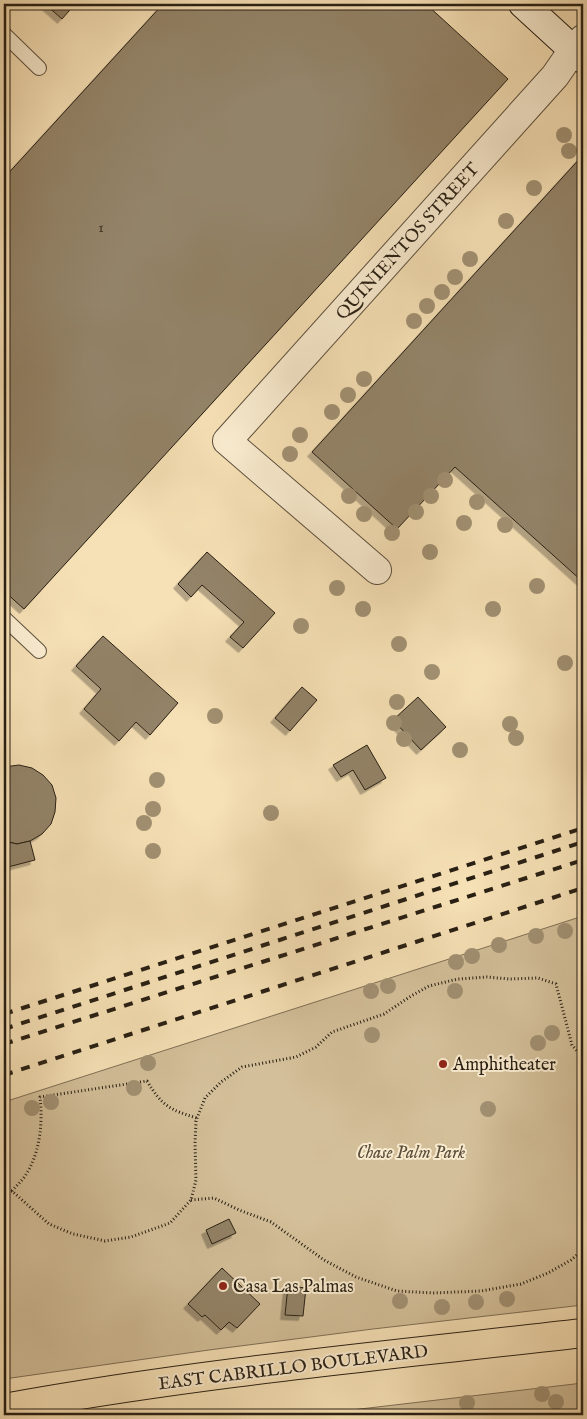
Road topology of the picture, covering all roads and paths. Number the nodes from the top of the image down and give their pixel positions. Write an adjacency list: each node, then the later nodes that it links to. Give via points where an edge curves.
1 (523, 4): 3 (street)
2 (4, 34): 4 (lane)
3 (580, 49): 5 (street, QUINIENTOS STREET, via 227,441)
4 (39, 68)
5 (377, 570)
6 (4, 618): 7 (lane)
7 (40, 651)
8 (583, 1058): 9 (path, via 572,1045 556,984 538,978 458,979 429,986 384,1014 332,1032 316,1048 296,1057 242,1067 205,1098)
9 (197, 1118): 11 (path, via 165,1106 147,1081 40,1097 36,1154 25,1177); 12 (path, via 194,1144 196,1180)
10 (4, 1191): 11 (path)
11 (12, 1191): 12 (path, via 49,1224 72,1234 105,1241 131,1237 170,1223)
12 (191, 1200): 13 (path, via 214,1198 271,1222 324,1260 356,1277 397,1291 482,1291 521,1284 572,1260)
13 (583, 1250)
14 (583, 1333): 15 (main road, EAST CABRILLO BOULEVARD, via 212,1376)
15 (4, 1408)

